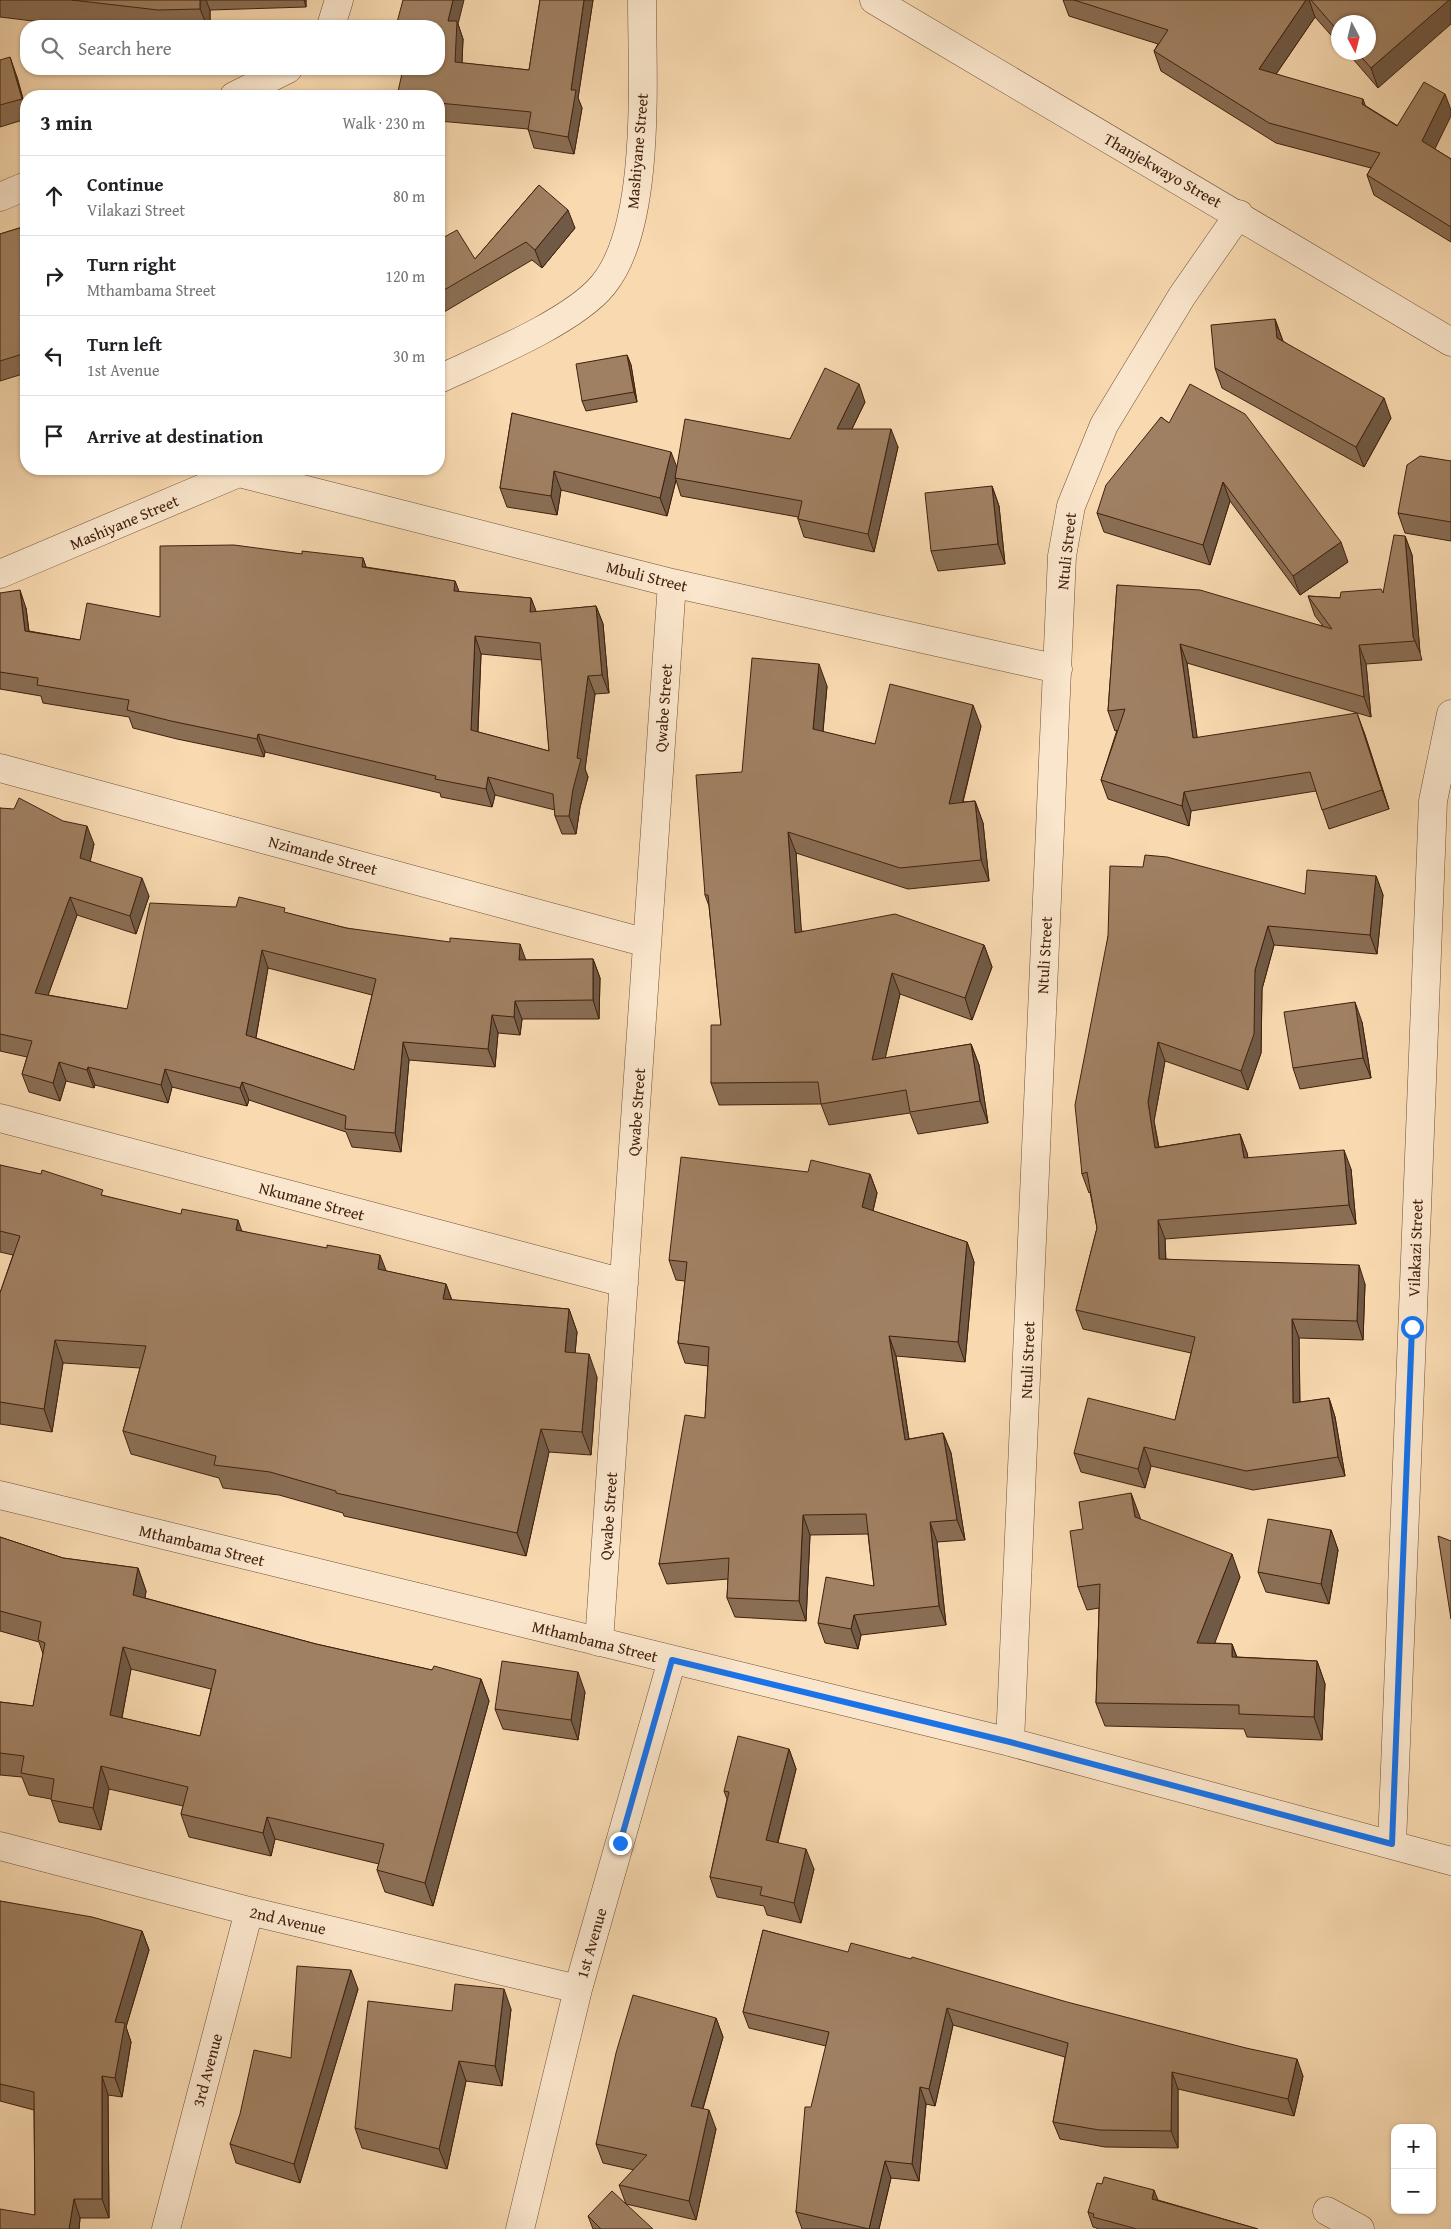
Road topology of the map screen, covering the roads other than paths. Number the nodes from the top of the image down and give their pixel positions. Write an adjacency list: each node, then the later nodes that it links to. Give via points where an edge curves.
1 (339, 0): 4 (street)
2 (642, 0): 11 (street, Mashiyane Street, via 642,107 637,191 620,259 603,286 577,309)
3 (874, 0): 9 (street, Thanjekwayo Street)
4 (333, 20)
5 (276, 75): 6 (street)
6 (246, 90)
7 (20, 189): 8 (street)
8 (0, 197)
9 (1238, 214): 10 (street, Thanjekwayo Street); 16 (street, Ntuli Street, via 1182,296 1104,424 1084,470 1070,506 1062,556)
10 (1451, 342)
11 (445, 376)
12 (235, 475): 14 (street, Mashiyane Street)
13 (259, 475): 15 (street, Mbuli Street)
14 (0, 574)
15 (672, 583): 16 (street, Mbuli Street); 19 (street, Qwabe Street)
16 (1058, 670): 25 (street, Ntuli Street)
17 (1451, 714): 26 (street, Vilakazi Street, via 1432,801)
18 (0, 768): 19 (street, Nzimande Street)
19 (647, 943): 21 (street, Qwabe Street)
20 (0, 1118): 21 (street, Nkumane Street)
21 (624, 1283): 23 (street, Qwabe Street)
22 (0, 1495): 23 (street, Mthambama Street)
23 (598, 1642): 24 (street, Mthambama Street)
24 (672, 1660): 25 (street, Mthambama Street); 30 (street, 1st Avenue)
25 (1010, 1742): 26 (street, Mthambama Street)
26 (1392, 1844): 28 (street, Mthambama Street)
27 (0, 1846): 29 (street, 2nd Avenue)
28 (1451, 1860)
29 (249, 1911): 30 (street, 2nd Avenue); 32 (street, 3rd Avenue)
30 (578, 1989): 33 (street, 1st Avenue)
31 (1327, 2211): 34 (street)
32 (166, 2229)
33 (520, 2229)
34 (1360, 2229)

